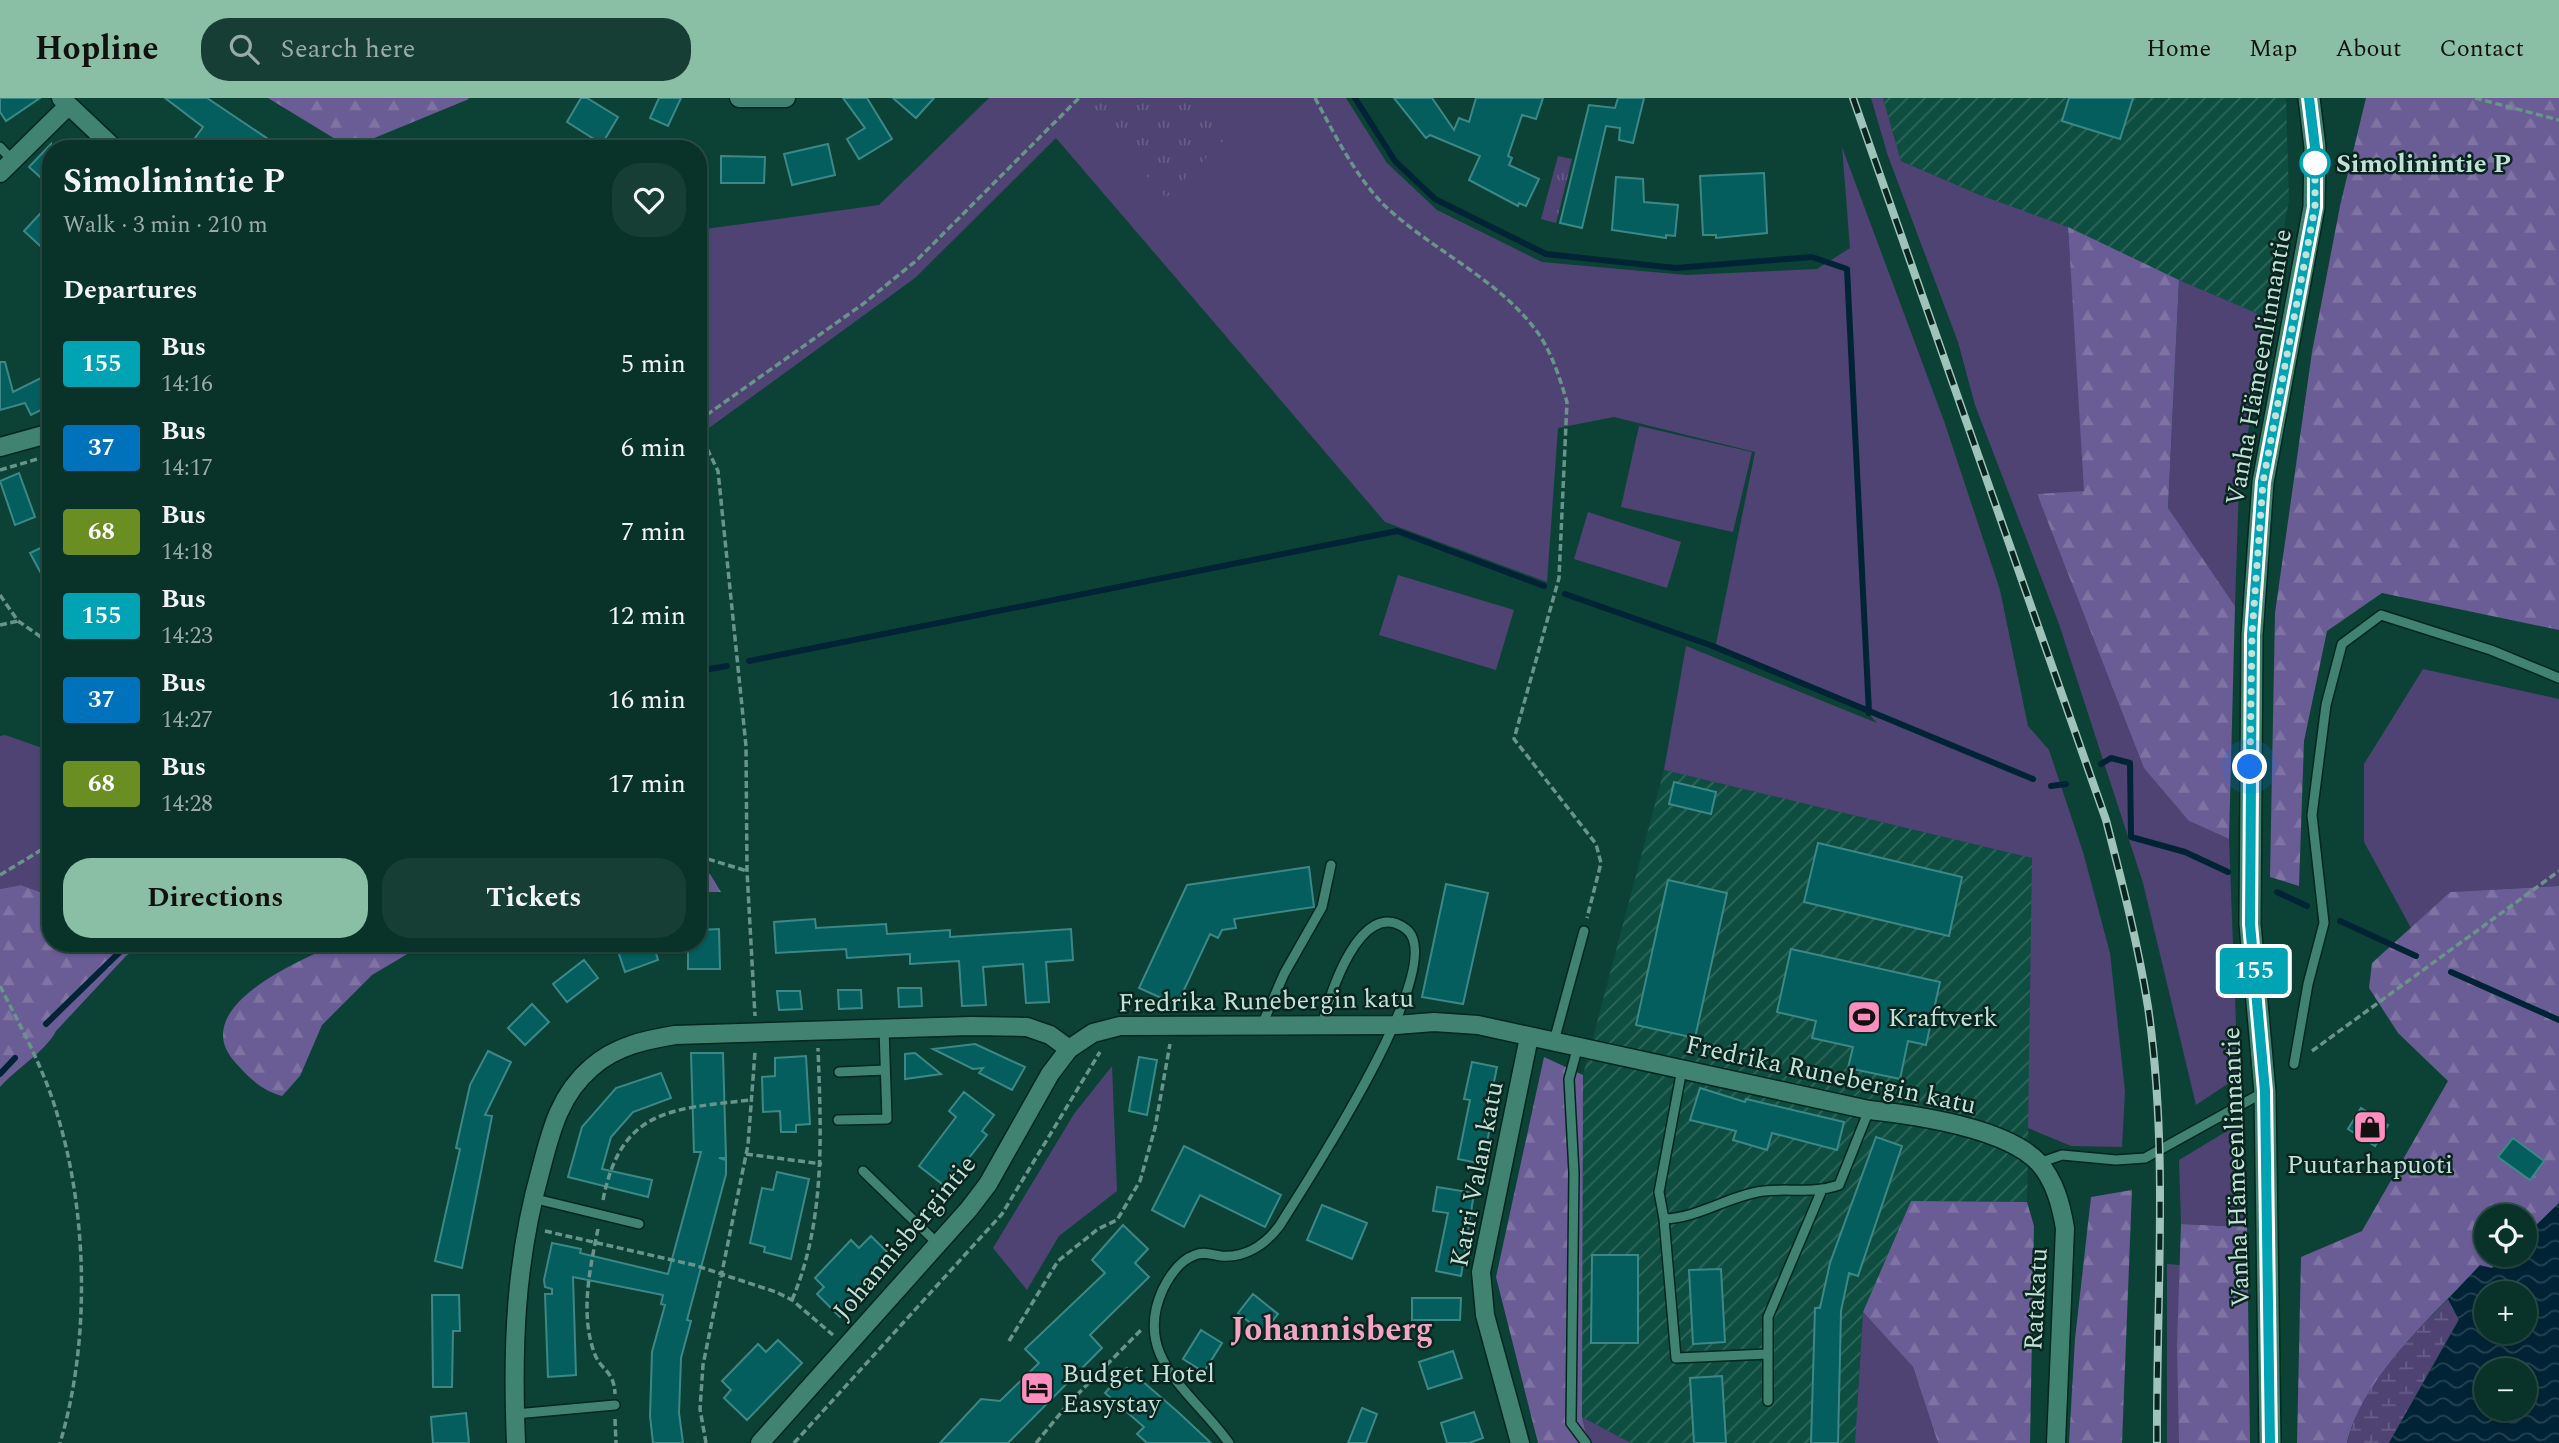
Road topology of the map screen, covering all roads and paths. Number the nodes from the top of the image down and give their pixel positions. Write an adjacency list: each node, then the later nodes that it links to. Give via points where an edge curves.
1 (739, 98): 2 (street)
2 (786, 98)
3 (1079, 98): 11 (path, via 917,260)
4 (1315, 98): 28 (path, via 1345,153 1384,204 1524,317 1538,333 1560,379 1567,412 1559,578 1514,739 1597,844 1601,863)
5 (2309, 98): 46 (street, Vanha Hämeenlinnantie, via 2315,207 2263,482 2252,635 2250,924)
6 (2475, 98): 8 (path)
7 (65, 102): 9 (street); 10 (street)
8 (2559, 120)
9 (105, 140)
10 (4, 160)
11 (707, 415)
12 (42, 435): 13 (street)
13 (0, 447)
14 (707, 448): 25 (path, via 718,471 746,746)
15 (42, 458): 16 (path)
16 (0, 470)
17 (0, 595): 18 (path)
18 (18, 621): 19 (path); 20 (path)
19 (0, 625)
20 (42, 638)
21 (2559, 678): 42 (lane, via 2491,650 2381,615 2343,644 2326,705 2312,815 2324,923)
22 (42, 849): 27 (path)
23 (707, 859): 25 (path)
24 (1331, 865): 31 (lane, via 1322,906)
25 (747, 871): 36 (path)
26 (2559, 871): 42 (path)
27 (0, 875)
28 (1584, 931): 38 (lane)
29 (0, 986): 71 (path, via 37,1057 59,1118 75,1192 81,1257 75,1387)
30 (1174, 1024): 31 (street, Fredrika Runebergin katu); 41 (street, Fredrika Runebergin katu, via 1120,1026 1093,1033); 65 (path, via 1140,1181 1116,1220 1058,1261)
31 (1262, 1025): 32 (street, Fredrika Runebergin katu)
32 (1322, 1026): 33 (street, Fredrika Runebergin katu); 33 (lane, via 1337,981 1361,934 1382,922 1405,928 1414,951)
33 (1396, 1026): 37 (street, Fredrika Runebergin katu, via 1434,1022 1478,1025); 64 (lane, via 1369,1079 1270,1238 1240,1255 1206,1253 1182,1263 1166,1282)
34 (884, 1029): 35 (street); 41 (street, via 1027,1027 1050,1035); 44 (lane)
35 (817, 1032): 36 (street); 52 (path)
36 (756, 1034): 47 (path); 55 (street, via 641,1040 593,1066 564,1100 554,1120)
37 (1529, 1037): 38 (street, Fredrika Runebergin katu); 79 (street, Katri Valan katu, via 1481,1272 1485,1315)
38 (1554, 1041): 39 (street, Fredrika Runebergin katu)
39 (1577, 1046): 43 (street, Fredrika Runebergin katu); 80 (lane, via 1570,1079 1574,1173 1571,1423)
40 (1103, 1048): 76 (path, via 1002,1214)
41 (1069, 1049): 61 (street, Johannisbergintie, via 988,1185)
42 (2294, 1065)
43 (1682, 1069): 48 (street, Fredrika Runebergin katu); 57 (lane, via 1659,1192)
44 (885, 1070): 45 (lane); 49 (lane, via 887,1119)
45 (839, 1072)
46 (2265, 1091): 51 (lane, via 2145,1158 2062,1155); 82 (street, Vanha Hämeenlinnantie)
47 (751, 1100): 50 (path); 56 (path, via 683,1107 647,1121 628,1137 608,1174)
48 (1869, 1110): 51 (street, Fredrika Runebergin katu, via 1979,1132 2016,1144); 54 (lane, via 1839,1185)
49 (838, 1120)
50 (746, 1154): 52 (path); 62 (path)
51 (2039, 1163): 81 (street, Ratakatu, via 2059,1198 2065,1228)
52 (822, 1164): 63 (path, via 813,1226)
53 (863, 1171): 61 (lane)
54 (1821, 1192): 57 (lane, via 1763,1191); 67 (lane, via 1768,1317)
55 (532, 1198): 56 (lane); 59 (street)
56 (600, 1215): 58 (lane); 60 (path)
57 (1664, 1219): 67 (lane, via 1676,1358)
58 (639, 1224)
59 (526, 1226): 60 (path); 70 (street, via 515,1317)
60 (595, 1242): 62 (path); 69 (path, via 586,1309 594,1354 615,1378)
61 (938, 1244): 66 (street, Johannisbergintie)
62 (721, 1275): 63 (path); 74 (path, via 703,1365 700,1409)
63 (792, 1300): 66 (path)
64 (1153, 1319): 77 (path); 78 (lane, via 1152,1333 1161,1360)
65 (1009, 1341)
66 (846, 1347): 75 (street, Johannisbergintie)
67 (1768, 1354): 68 (lane)
68 (1768, 1401)
69 (615, 1405): 70 (lane); 73 (path)
70 (515, 1414): 72 (street)
71 (60, 1443)
72 (516, 1443)
73 (616, 1443)
74 (706, 1443)
75 (760, 1443)
76 (794, 1443)
77 (1036, 1443)
78 (1229, 1443)
79 (1520, 1443)
80 (1586, 1443)
81 (2056, 1443)
82 (2270, 1443)

